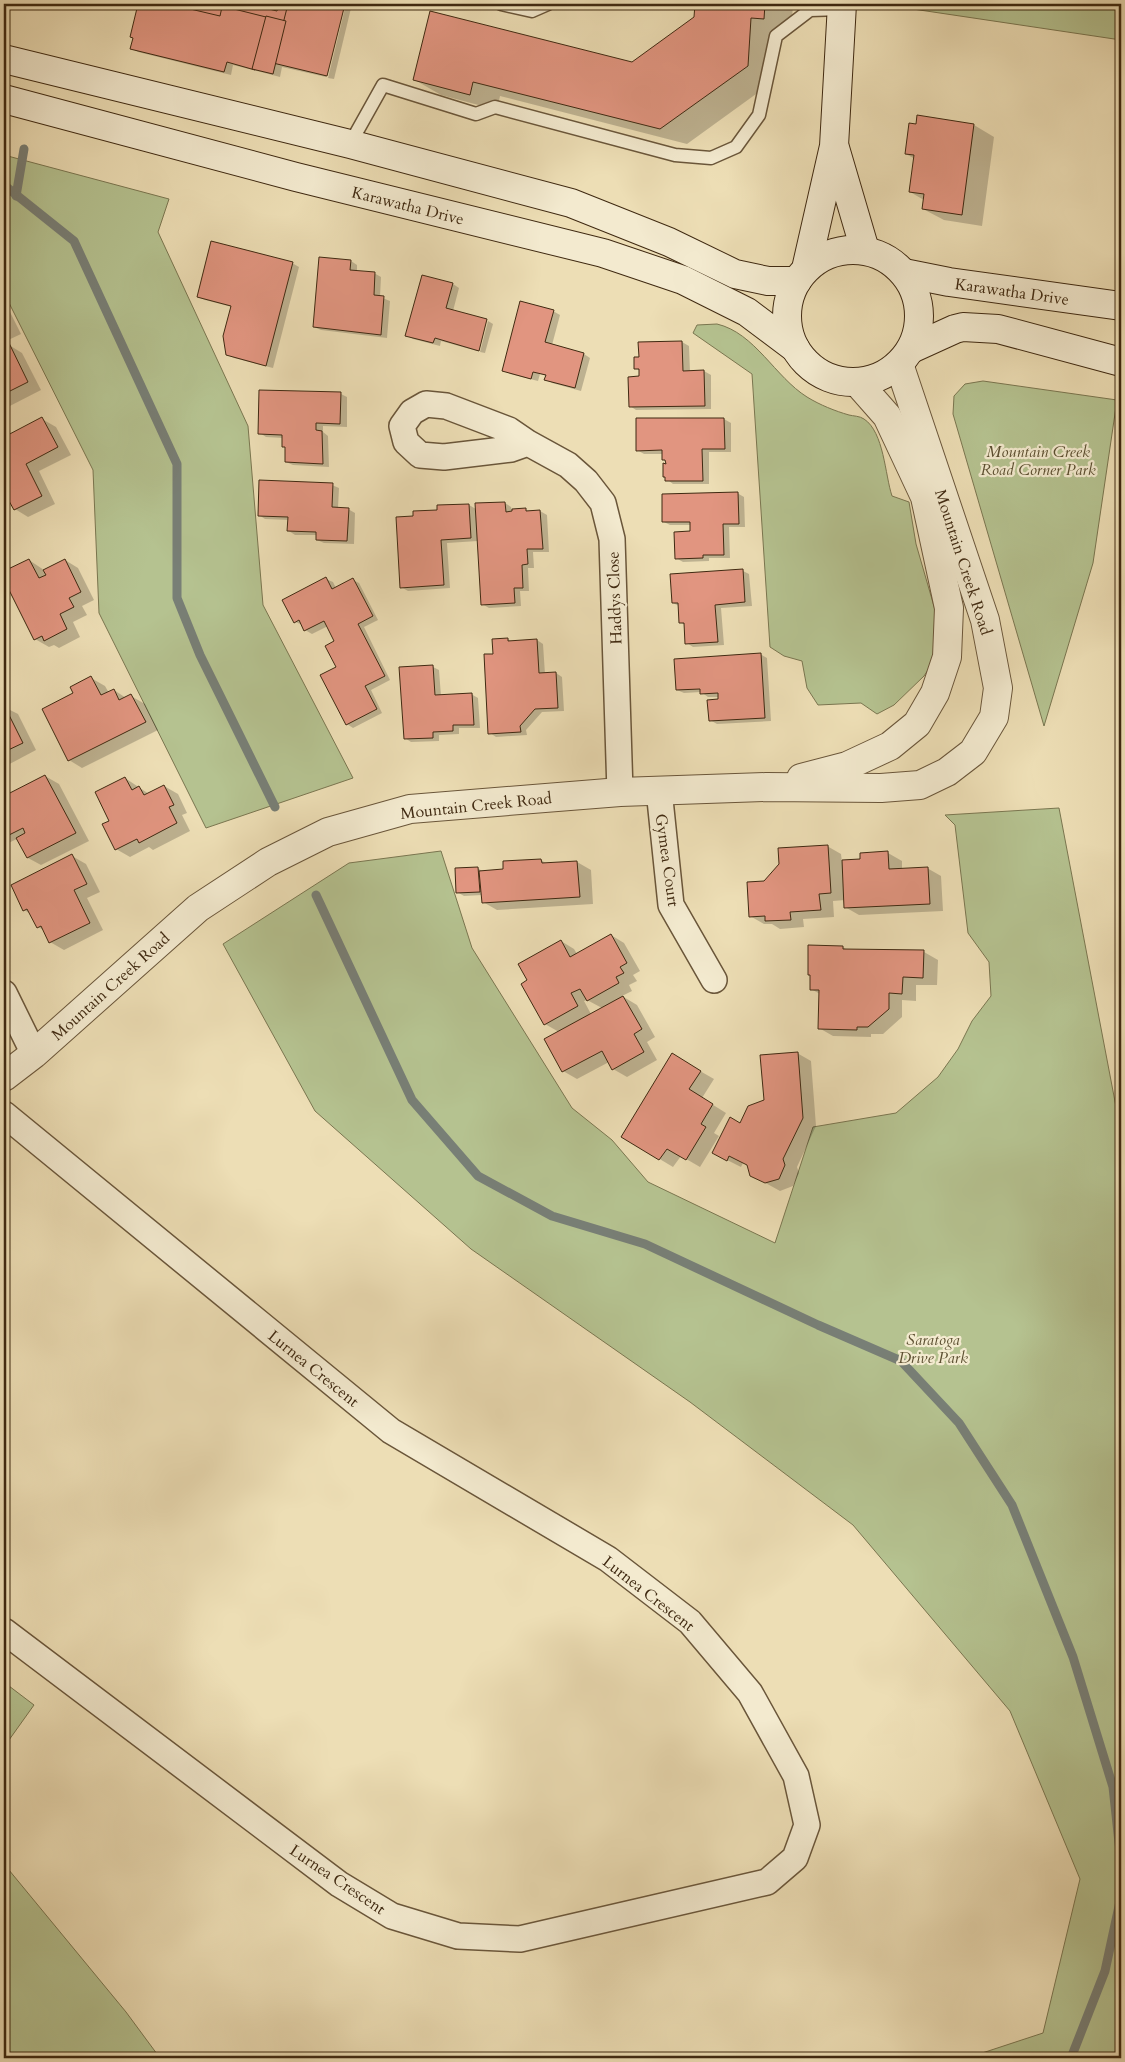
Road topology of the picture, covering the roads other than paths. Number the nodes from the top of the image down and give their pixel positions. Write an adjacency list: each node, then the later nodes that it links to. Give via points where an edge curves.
1 (501, 4): 2 (lane, via 532,11)
2 (548, 4)
3 (842, 6): 6 (lane, via 810,10 776,36 759,115 736,148 710,158 675,155 495,107 476,114 383,85); 7 (main road)
4 (4, 59): 6 (main road)
5 (4, 99): 12 (main road, Karawatha Drive, via 296,177 603,253 683,280 747,312)
6 (350, 144): 10 (main road, via 571,203 669,242 735,274 768,281)
7 (834, 146): 8 (main road); 10 (main road)
8 (865, 250): 9 (main road, via 886,258); 10 (main road, via 843,250 823,256)
9 (904, 272): 11 (main road, Karawatha Drive, via 949,282); 13 (main road, via 920,310 919,330)
10 (802, 275): 12 (main road, via 790,296 787,313)
11 (1121, 306)
12 (795, 348): 15 (main road, via 806,363 821,374)
13 (905, 356): 14 (main road, via 955,329 979,327 998,329); 15 (main road, via 887,373); 17 (main road, Mountain Creek Road, via 985,620 998,688 994,717 973,752 947,772 920,785)
14 (1121, 362)
15 (857, 382): 17 (main road, Mountain Creek Road, via 887,416 925,497 949,608 947,658 935,693 917,724 890,746 847,766)
16 (528, 443): 19 (street, Haddys Close, via 568,465 603,503 612,539)
17 (766, 787): 18 (main road, Mountain Creek Road)
18 (659, 790): 19 (main road, Mountain Creek Road); 20 (street, Gymea Court, via 671,906)
19 (620, 792): 22 (main road, Mountain Creek Road, via 410,809 328,832 268,862 198,908)
20 (714, 980)
21 (4, 993): 22 (street)
22 (34, 1054): 23 (main road, Mountain Creek Road)
23 (4, 1077)
24 (4, 1114): 25 (street, Lurnea Crescent, via 391,1431 608,1559 690,1622 750,1693 796,1776 807,1825 795,1858 767,1882 520,1939 458,1936 392,1916 340,1884)
25 (4, 1631)

